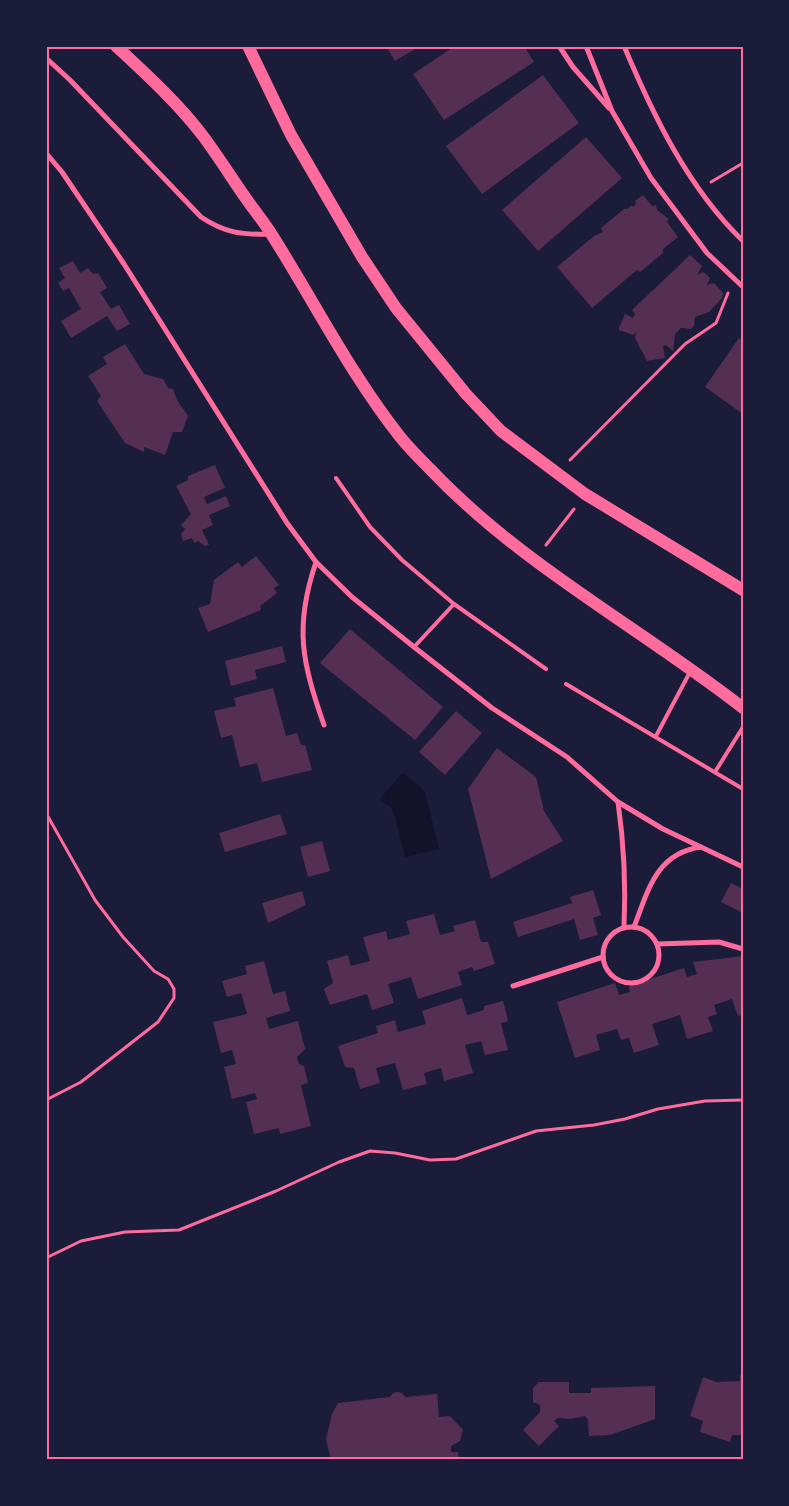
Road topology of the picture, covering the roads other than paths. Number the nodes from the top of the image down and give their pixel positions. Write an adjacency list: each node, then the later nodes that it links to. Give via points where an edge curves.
1 (116, 46): 9 (main road, via 202,135)
2 (248, 46): 14 (main road, via 291,135 362,257 396,308 478,407 501,431 585,494)
3 (559, 46): 7 (street)
4 (586, 46): 7 (street)
5 (624, 46): 10 (street, via 644,94 698,190)
6 (46, 58): 9 (street, via 77,86 201,217 238,234)
7 (612, 111): 11 (street, via 651,178 707,253)
8 (46, 153): 13 (street, via 124,264 287,523)
9 (271, 234): 18 (main road, via 346,360 403,440 470,509 586,598)
10 (743, 241)
11 (743, 287)
12 (336, 478): 15 (lane, via 382,541)
13 (316, 562): 16 (street, via 352,597); 21 (street, via 305,602 302,644 306,669)
14 (743, 590)
15 (454, 604): 16 (lane); 17 (lane)
16 (414, 648): 26 (street, via 504,716 567,757)
17 (546, 669)
18 (691, 670): 20 (main road); 23 (lane)
19 (566, 684): 23 (lane)
20 (743, 708)
21 (324, 725)
22 (743, 727): 24 (lane)
23 (656, 736): 24 (lane)
24 (715, 772): 25 (lane)
25 (743, 789)
26 (618, 802): 27 (street, via 663,829); 30 (street, via 626,894)
27 (702, 846): 28 (street); 29 (street, via 681,852 663,866 652,880)
28 (743, 867)
29 (634, 927): 30 (street); 31 (street, via 648,933)
30 (624, 928): 33 (street, via 605,944)
31 (657, 944): 32 (street, via 719,942); 33 (street, via 660,958 655,971 645,980 631,983 617,980 607,970)
32 (743, 950)
33 (603, 957): 34 (street)
34 (513, 986)

